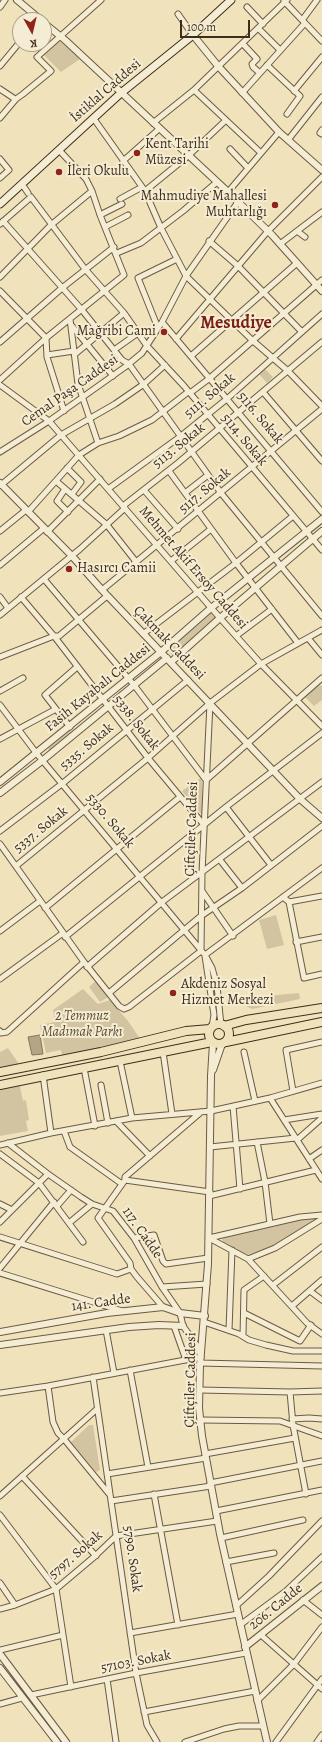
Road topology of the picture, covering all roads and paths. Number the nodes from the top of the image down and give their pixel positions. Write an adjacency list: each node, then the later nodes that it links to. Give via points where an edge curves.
1 (5, 0): 7 (street)
2 (17, 0): 9 (street)
3 (101, 0): 16 (street)
4 (231, 0): 15 (main road, İstiklal Caddesi)
5 (316, 0): 11 (street)
6 (285, 1): 11 (street); 12 (street)
7 (0, 7)
8 (247, 7): 12 (street)
9 (31, 12)
10 (178, 14): 15 (street)
11 (304, 21): 17 (street); 19 (street)
12 (263, 24): 13 (street)
13 (258, 28): 18 (street); 19 (street)
14 (52, 30): 16 (street)
15 (191, 33): 24 (street); 29 (main road, İstiklal Caddesi)
16 (60, 36): 29 (street); 32 (street, via 37,56 51,70)
17 (322, 41)
18 (243, 44): 24 (street); 25 (street, via 257,59 252,64)
19 (280, 50): 22 (street)
20 (12, 51): 23 (street)
21 (322, 56): 28 (street)
22 (268, 65): 25 (street); 28 (street)
23 (0, 66)
24 (218, 66): 27 (street); 30 (street)
25 (260, 73): 30 (street)
26 (0, 89): 32 (street)
27 (194, 90): 36 (street); 37 (street)
28 (294, 91): 33 (street, via 300,96)
29 (121, 93): 35 (main road, İstiklal Caddesi); 37 (street)
30 (242, 93): 39 (street)
31 (322, 98): 40 (street)
32 (15, 99): 34 (street)
33 (287, 114)
34 (0, 118)
35 (94, 119): 42 (main road, İstiklal Caddesi); 46 (street)
36 (226, 120): 43 (street); 44 (street)
37 (153, 123): 38 (street)
38 (159, 129): 44 (street); 46 (street)
39 (279, 132): 40 (street); 43 (street)
40 (288, 140): 48 (street)
41 (230, 149): 47 (street)
42 (59, 150): 52 (main road, İstiklal Caddesi); 54 (street, via 86,178)
43 (261, 153): 47 (street)
44 (188, 156): 51 (street); 53 (street)
45 (0, 159): 50 (street, via 9,170)
46 (123, 161): 53 (street)
47 (248, 168): 55 (street)
48 (322, 170)
49 (322, 177): 66 (street)
50 (0, 178)
51 (216, 182): 55 (street); 65 (street)
52 (22, 184): 56 (street, 5114. Sokak); 58 (main road, İstiklal Caddesi)
53 (143, 189): 60 (street); 65 (street)
54 (92, 191): 60 (street); 63 (street)
55 (228, 192): 57 (street)
56 (29, 195): 62 (street); 63 (street, 5114. Sokak)
57 (238, 202): 66 (street); 69 (street, Cemal Paşa Caddesi)
58 (0, 204)
59 (322, 212): 67 (street)
60 (100, 215): 64 (street)
61 (128, 216): 64 (street)
62 (2, 223): 72 (street)
63 (52, 225): 72 (street); 77 (street, 5114. Sokak)
64 (105, 227): 71 (street)
65 (161, 228): 73 (street, via 141,243); 74 (street)
66 (268, 231): 70 (street); 76 (street)
67 (297, 231): 68 (street); 70 (street)
68 (305, 237)
69 (209, 241): 76 (street); 79 (street, Cemal Paşa Caddesi)
70 (280, 244): 75 (street)
71 (114, 247): 73 (street); 77 (street)
72 (28, 248): 78 (street); 82 (street)
73 (117, 253): 84 (street, via 124,275)
74 (176, 259): 79 (street); 97 (street, via 138,278)
75 (297, 263): 81 (street); 86 (street)
76 (238, 266): 86 (street); 87 (street)
77 (85, 269): 82 (street); 84 (street, 5114. Sokak)
78 (0, 276)
79 (186, 276): 87 (street); 95 (street, Cemal Paşa Caddesi)
80 (322, 280): 81 (street)
81 (317, 285): 85 (street); 90 (street)
82 (62, 288): 88 (street); 92 (street)
83 (0, 291): 92 (street)
84 (104, 291): 88 (street); 89 (street, 5114. Sokak)
85 (322, 291)
86 (263, 294): 90 (street); 94 (street)
87 (210, 299): 94 (street); 102 (street)
88 (82, 310): 93 (street); 99 (street)
89 (124, 313): 99 (street); 100 (street, 5114. Sokak)
90 (283, 313): 98 (street); 104 (street)
91 (322, 314): 98 (street, 5111. Sokak)
92 (26, 318): 101 (street); 103 (street)
93 (70, 319): 96 (street); 101 (street)
94 (234, 321): 104 (street); 111 (street)
95 (162, 322): 97 (street, Cemal Paşa Caddesi); 102 (street, 5116. Sokak)
96 (71, 326): 106 (street); 109 (street)
97 (158, 328): 107 (street, Cemal Paşa Caddesi)
98 (302, 332): 112 (street, 5111. Sokak)
99 (101, 333): 106 (street); 108 (street)
100 (138, 333): 107 (street, 5114. Sokak); 108 (street)
101 (46, 338): 110 (street); 118 (street)
102 (176, 339): 111 (street, 5116. Sokak)
103 (1, 340)
104 (252, 340): 112 (street); 117 (street)
105 (322, 342): 115 (street, 5113. Sokak)
106 (87, 345): 109 (street); 116 (street)
107 (147, 346): 113 (street, Cemal Paşa Caddesi); 114 (street, 5114. Sokak)
108 (114, 350): 113 (street)
109 (74, 352): 110 (street); 123 (street)
110 (47, 355): 127 (street)
111 (191, 356): 117 (street, 5116. Sokak)
112 (272, 358): 115 (street); 124 (street, 5111. Sokak)
113 (129, 364): 116 (street, Cemal Paşa Caddesi); 119 (street)
114 (165, 365): 119 (street); 121 (street, 5114. Sokak)
115 (288, 371): 122 (street, 5113. Sokak); 125 (street)
116 (113, 376): 123 (street, Cemal Paşa Caddesi)
117 (210, 378): 121 (street); 124 (street, 5116. Sokak)
118 (0, 380)
119 (144, 384): 128 (street); 131 (street)
120 (0, 385): 132 (street, Mehmet Akif Ersoy Caddesi)
121 (189, 392): 128 (street); 130 (street, 5114. Sokak)
122 (263, 392): 129 (street, 5113. Sokak); 134 (street)
123 (82, 398): 127 (street, Cemal Paşa Caddesi); 131 (street)
124 (228, 398): 129 (street, 5116. Sokak); 130 (street, 5111. Sokak)
125 (322, 406)
126 (322, 409): 134 (street, 5117. Sokak)
127 (64, 411): 132 (street, Cemal Paşa Caddesi)
128 (164, 411): 136 (street); 137 (street, via 152,420)
129 (239, 412): 133 (street, 5113. Sokak); 138 (street, 5116. Sokak)
130 (207, 414): 133 (street, 5114. Sokak); 136 (street, 5111. Sokak)
131 (90, 417): 135 (street); 137 (street)
132 (49, 421): 135 (street, Mehmet Akif Ersoy Caddesi); 139 (street, Cemal Paşa Caddesi)
133 (219, 429): 140 (street, 5113. Sokak); 143 (street, 5114. Sokak)
134 (296, 431): 138 (street, 5117. Sokak); 142 (street)
135 (61, 435): 141 (street, Mehmet Akif Ersoy Caddesi); 149 (street)
136 (181, 436): 140 (street); 151 (street, 5111. Sokak)
137 (98, 443): 141 (street)
138 (271, 451): 143 (street, 5117. Sokak); 161 (street, 5116. Sokak)
139 (0, 452)
140 (192, 452): 145 (street, 5113. Sokak); 146 (street)
141 (79, 456): 144 (street); 147 (street, Mehmet Akif Ersoy Caddesi)
142 (322, 461)
143 (252, 467): 154 (street, 5117. Sokak); 162 (street, 5114. Sokak)
144 (67, 468): 148 (street); 155 (street, via 81,482)
145 (169, 471): 152 (street, 5113. Sokak); 153 (street)
146 (208, 475): 153 (street); 154 (street)
147 (100, 479): 151 (street, Mehmet Akif Ersoy Caddesi); 156 (street)
148 (56, 482): 150 (street); 158 (street)
149 (1, 484): 158 (street, Çakmak Caddesi)
150 (65, 489): 155 (street); 159 (street, via 57,501)
151 (108, 489): 157 (street, Mehmet Akif Ersoy Caddesi)
152 (144, 490): 157 (street, 5113. Sokak); 165 (street)
153 (185, 493): 160 (street)
154 (221, 493): 160 (street, 5117. Sokak); 172 (street)
155 (72, 494): 156 (street)
156 (79, 500): 159 (street); 164 (street)
157 (124, 507): 164 (street, 5113. Sokak); 173 (street, Mehmet Akif Ersoy Caddesi)
158 (27, 511): 167 (street, Çakmak Caddesi); 168 (street)
159 (68, 512): 167 (street)
160 (199, 512): 165 (street, 5117. Sokak); 166 (street)
161 (322, 512)
162 (293, 516): 170 (street, 5114. Sokak); 172 (street)
163 (322, 519): 170 (street, Fasih Kayabalı Caddesi)
164 (107, 525): 175 (street, 5113. Sokak); 178 (street)
165 (178, 529): 173 (street, 5117. Sokak)
166 (211, 529): 177 (street); 179 (street)
167 (45, 530): 175 (street, Çakmak Caddesi); 180 (street)
168 (0, 531)
169 (322, 531): 171 (street, Fasih Kayabalı Caddesi)
170 (306, 532): 171 (street, 5114. Sokak); 176 (street, Fasih Kayabalı Caddesi)
171 (313, 539): 174 (street, 5114. Sokak); 181 (street, Fasih Kayabalı Caddesi)
172 (261, 542): 176 (street); 179 (street)
173 (157, 546): 177 (street, Mehmet Akif Ersoy Caddesi); 178 (street, 5117. Sokak)
174 (322, 550)
175 (72, 556): 183 (street, 5113. Sokak); 185 (street, Çakmak Caddesi)
176 (274, 558): 181 (street); 182 (street, Fasih Kayabalı Caddesi)
177 (170, 561): 186 (street, Mehmet Akif Ersoy Caddesi)
178 (137, 563): 185 (street, 5117. Sokak)
179 (236, 563): 182 (street); 186 (street)
180 (0, 565)
181 (281, 566): 184 (street, Fasih Kayabalı Caddesi); 194 (street)
182 (248, 578): 184 (street); 191 (street, Fasih Kayabalı Caddesi)
183 (44, 579): 189 (street, 5113. Sokak); 196 (street)
184 (256, 588): 192 (street); 195 (street, Fasih Kayabalı Caddesi)
185 (102, 590): 187 (street, Çakmak Caddesi)
186 (197, 592): 191 (street, Mehmet Akif Ersoy Caddesi); 198 (street)
187 (107, 596): 196 (street); 198 (street, Çakmak Caddesi)
188 (0, 597): 190 (street)
189 (21, 597): 190 (street, 5113. Sokak); 199 (street, 5338. Sokak)
190 (8, 608): 193 (street, 5113. Sokak)
191 (211, 608): 195 (street, Mehmet Akif Ersoy Caddesi); 203 (street, Fasih Kayabalı Caddesi)
192 (272, 609): 200 (street); 202 (street)
193 (0, 615)
194 (322, 615)
195 (220, 618): 200 (street, Mehmet Akif Ersoy Caddesi); 206 (street, Fasih Kayabalı Caddesi)
196 (79, 620): 199 (street, via 59,636); 211 (street)
197 (322, 630): 201 (street, 5337. Sokak)
198 (144, 634): 203 (street, Çakmak Caddesi)
199 (54, 636): 205 (street); 208 (street, 5338. Sokak)
200 (236, 636): 207 (street, Mehmet Akif Ersoy Caddesi)
201 (308, 638): 202 (street, 5337. Sokak); 204 (street)
202 (298, 643): 207 (street, 5337. Sokak)
203 (161, 652): 206 (street, Çakmak Caddesi); 211 (street, Fasih Kayabalı Caddesi)
204 (322, 655)
205 (0, 657)
206 (169, 660): 212 (street, Çakmak Caddesi); 213 (street, Fasih Kayabalı Caddesi)
207 (261, 664): 216 (street, Mehmet Akif Ersoy Caddesi); 217 (street, 5337. Sokak)
208 (77, 667): 215 (street, 5338. Sokak); 220 (street, via 45,695)
209 (23, 678): 214 (street)
210 (322, 678): 216 (street)
211 (128, 679): 213 (street); 215 (street, Fasih Kayabalı Caddesi)
212 (188, 680): 217 (street, Çakmak Caddesi); 221 (street, 5335. Sokak)
213 (134, 685): 219 (street, Fasih Kayabalı Caddesi); 221 (street)
214 (0, 690)
215 (103, 700): 219 (street, 5338. Sokak); 223 (street, Fasih Kayabalı Caddesi)
216 (296, 700): 222 (street, Mehmet Akif Ersoy Caddesi); 229 (street)
217 (210, 703): 227 (street, 5337. Sokak); 229 (street, Çakmak Caddesi); 234 (street, Çiftçiler Caddesi)
218 (0, 705): 224 (street, 5330. Sokak)
219 (108, 707): 225 (street, 5338. Sokak); 232 (street, Fasih Kayabalı Caddesi)
220 (56, 709): 223 (street); 224 (street)
221 (152, 709): 225 (street, 5335. Sokak); 227 (street)
222 (322, 726)
223 (70, 727): 230 (street, Fasih Kayabalı Caddesi)
224 (19, 729): 228 (street); 230 (street, 5330. Sokak)
225 (126, 730): 231 (street, 5338. Sokak); 237 (street, 5335. Sokak)
226 (322, 733): 233 (street)
227 (173, 735): 231 (street, 5337. Sokak); 234 (street)
228 (0, 739)
229 (247, 742): 233 (street, Çakmak Caddesi); 234 (street)
230 (37, 754): 232 (street, 5330. Sokak); 235 (street, Fasih Kayabalı Caddesi)
231 (148, 758): 239 (street, 5338. Sokak); 242 (street, 5337. Sokak)
232 (43, 760): 237 (street, 5330. Sokak); 238 (street, Fasih Kayabalı Caddesi)
233 (273, 770): 240 (street, Çakmak Caddesi); 241 (street)
234 (206, 780): 244 (street, Çiftçiler Caddesi)
235 (0, 782)
236 (322, 782): 240 (street)
237 (62, 783): 242 (street, 5330. Sokak); 246 (street, 5335. Sokak)
238 (0, 793)
239 (180, 796): 244 (street, 5338. Sokak); 249 (street)
240 (300, 799): 243 (street, Çakmak Caddesi); 247 (street)
241 (226, 807): 244 (street); 247 (street)
242 (85, 810): 249 (street, 5330. Sokak); 252 (street, 5337. Sokak)
243 (322, 818)
244 (204, 825): 254 (street, Çiftçiler Caddesi); 255 (street)
245 (322, 826): 251 (street)
246 (0, 831)
247 (249, 838): 250 (street); 251 (street)
248 (0, 844): 252 (street)
249 (117, 848): 255 (street, 5330. Sokak); 263 (street)
250 (220, 860): 254 (street); 256 (street)
251 (271, 865): 256 (street)
252 (16, 866): 260 (street)
253 (322, 868): 259 (street)
254 (202, 873): 257 (street, Çiftçiler Caddesi); 261 (street)
255 (140, 876): 261 (street, 5330. Sokak); 268 (street)
256 (242, 888): 264 (street)
257 (202, 891): 264 (street); 265 (street, Çiftçiler Caddesi)
258 (322, 896): 262 (street)
259 (283, 897): 262 (street); 269 (street)
260 (40, 901): 263 (street); 266 (street)
261 (162, 902): 267 (street, 5330. Sokak); 273 (street)
262 (289, 902): 271 (street)
263 (45, 908): 268 (street)
264 (213, 908): 265 (street); 269 (street)
265 (201, 916): 267 (street); 272 (street, Çiftçiler Caddesi)
266 (0, 931)
267 (184, 931): 272 (street, 5330. Sokak); 276 (street)
268 (64, 935): 273 (street); 275 (street)
269 (233, 936): 272 (street)
270 (322, 936): 271 (street)
271 (296, 942): 274 (street, via 304,978)
272 (203, 953): 276 (street, via 128,1007 119,1006); 279 (street, Çiftçiler Caddesi, via 212,968 217,986); 280 (street, Çiftçiler Caddesi, via 214,1015)
273 (86, 965): 276 (street); 281 (street, via 7,1032)
274 (322, 974)
275 (0, 979)
276 (109, 993)
277 (322, 1008): 279 (highway)
278 (322, 1022): 283 (highway)
279 (223, 1025): 280 (highway); 283 (highway, via 229,1033)
280 (211, 1028): 283 (highway, via 208,1034); 288 (highway, via 186,1031 101,1052)
281 (1, 1032)
282 (322, 1042): 293 (street, via 286,1050)
283 (218, 1043): 284 (highway); 297 (street, Çiftçiler Caddesi, via 211,1076)
284 (162, 1052): 286 (highway); 299 (street)
285 (244, 1052): 295 (street)
286 (120, 1061): 287 (highway); 301 (street)
287 (84, 1068): 289 (highway); 306 (street)
288 (0, 1072)
289 (43, 1076): 291 (highway); 308 (street)
290 (322, 1083): 293 (street)
291 (0, 1084)
292 (101, 1085): 305 (street)
293 (293, 1091): 294 (street)
294 (270, 1098): 295 (street); 303 (street)
295 (255, 1101): 296 (street)
296 (233, 1106): 297 (street); 312 (street)
297 (211, 1111): 298 (street); 314 (street, Çiftçiler Caddesi)
298 (200, 1112): 299 (street); 317 (street)
299 (172, 1114): 301 (street)
300 (322, 1114): 303 (street)
301 (132, 1118): 304 (street)
302 (322, 1118): 309 (street)
303 (284, 1120): 309 (street)
304 (116, 1121): 305 (street); 317 (street)
305 (108, 1122): 306 (street)
306 (95, 1126): 307 (street)
307 (64, 1131): 308 (street); 322 (street, via 70,1147)
308 (51, 1133): 311 (street)
309 (296, 1139): 310 (street); 318 (street)
310 (258, 1142): 312 (street); 323 (street)
311 (8, 1143): 313 (street); 320 (street, 117. Cadde)
312 (236, 1144): 314 (street); 325 (street)
313 (0, 1145)
314 (210, 1147): 327 (street, Çiftçiler Caddesi)
315 (322, 1150): 318 (street)
316 (0, 1154): 324 (street)
317 (150, 1156): 322 (street, via 125,1177)
318 (309, 1159): 319 (street)
319 (316, 1170): 321 (street); 323 (street)
320 (48, 1174): 324 (street); 326 (street, 117. Cadde)
321 (322, 1179)
322 (123, 1182): 327 (street); 331 (street)
323 (265, 1182): 325 (street); 337 (street)
324 (39, 1183): 329 (street); 332 (street)
325 (240, 1188): 327 (street)
326 (70, 1190): 329 (street); 330 (street, 117. Cadde)
327 (210, 1194): 340 (street, Çiftçiler Caddesi)
328 (0, 1204): 332 (street)
329 (55, 1204): 336 (street); 342 (street)
330 (92, 1204): 331 (street, 117. Cadde); 336 (street)
331 (105, 1207): 339 (street, 117. Cadde, via 113,1211); 348 (street, via 98,1218)
332 (12, 1210): 335 (street)
333 (322, 1215): 337 (street)
334 (322, 1219): 346 (street, via 275,1248)
335 (0, 1222)
336 (69, 1222): 341 (street)
337 (270, 1224): 340 (street)
338 (0, 1237): 342 (street)
339 (134, 1238): 345 (street, via 154,1235 166,1264); 354 (street, 117. Cadde)
340 (209, 1238): 344 (street); 345 (street, Çiftçiler Caddesi)
341 (83, 1242)
342 (20, 1244): 347 (street); 348 (street, via 117,1274)
343 (322, 1247): 353 (street)
344 (232, 1250): 346 (street); 367 (street)
345 (208, 1258): 352 (street, Çiftçiler Caddesi)
346 (248, 1259): 350 (street)
347 (0, 1268)
348 (132, 1269): 358 (street)
349 (0, 1273): 359 (street)
350 (264, 1276): 353 (street); 361 (street, via 244,1290)
351 (322, 1280): 355 (street)
352 (207, 1284): 354 (street); 362 (street, Çiftçiler Caddesi)
353 (273, 1285): 357 (street)
354 (162, 1287): 360 (street, 117. Cadde)
355 (310, 1291): 356 (street); 357 (street)
356 (322, 1300)
357 (292, 1306): 365 (street)
358 (163, 1307): 359 (street, 141. Cadde); 360 (street, 141. Cadde)
359 (124, 1312): 368 (street, 141. Cadde)
360 (180, 1313): 362 (street, 141. Cadde); 364 (street)
361 (244, 1313): 365 (street, via 300,1341); 370 (street)
362 (204, 1319): 367 (street); 374 (street, Çiftçiler Caddesi)
363 (174, 1326): 364 (street, 141. Cadde); 366 (street, 141. Cadde); 373 (street)
364 (183, 1326): 374 (street, via 198,1348)
365 (311, 1326): 369 (street)
366 (106, 1330): 371 (street, 141. Cadde); 377 (street)
367 (229, 1330): 370 (street)
368 (0, 1332)
369 (322, 1334)
370 (243, 1336): 372 (street, via 249,1340 292,1351)
371 (0, 1345)
372 (322, 1351)
373 (186, 1360): 374 (street); 376 (street)
374 (201, 1360): 375 (street); 380 (street, Çiftçiler Caddesi)
375 (322, 1366)
376 (130, 1370): 377 (street); 395 (street)
377 (114, 1373): 378 (street)
378 (93, 1377): 379 (street); 384 (street, 5790. Sokak)
379 (48, 1386): 383 (street); 390 (street, via 53,1422 58,1433)
380 (200, 1390): 382 (street); 387 (street, Çiftçiler Caddesi)
381 (322, 1391): 382 (street)
382 (290, 1392): 385 (street)
383 (0, 1393)
384 (97, 1409): 390 (street); 396 (street, 5790. Sokak)
385 (292, 1419): 386 (street); 388 (street)
386 (322, 1419)
387 (201, 1420): 388 (street, via 280,1421); 392 (street, Çiftçiler Caddesi)
388 (293, 1425): 389 (street); 391 (street)
389 (322, 1436)
390 (64, 1438): 397 (street); 403 (street)
391 (295, 1438): 392 (street); 394 (street)
392 (206, 1456): 395 (street); 398 (street, Çiftçiler Caddesi)
393 (322, 1461): 394 (street)
394 (300, 1466): 398 (street); 401 (street)
395 (148, 1467): 396 (street)
396 (107, 1474): 403 (street, 5790. Sokak)
397 (22, 1476): 402 (street); 413 (street)
398 (211, 1484): 400 (street); 404 (street, Çiftçiler Caddesi)
399 (322, 1490): 401 (street)
400 (154, 1494): 403 (street); 409 (street)
401 (306, 1494): 404 (street)
402 (0, 1496)
403 (111, 1498): 410 (street, 5790. Sokak)
404 (216, 1510): 407 (street, Çiftçiler Caddesi)
405 (0, 1514): 418 (street)
406 (303, 1520): 411 (street)
407 (217, 1521): 409 (street, 5797. Sokak); 411 (street, Çiftçiler Caddesi)
408 (321, 1524): 421 (street)
409 (160, 1529): 410 (street, 5797. Sokak); 425 (street)
410 (116, 1536): 413 (street, 5797. Sokak); 428 (street, 5790. Sokak)
411 (221, 1538): 415 (street, Çiftçiler Caddesi)
412 (274, 1553): 415 (street)
413 (96, 1556): 418 (street, 5797. Sokak)
414 (322, 1557): 426 (street, via 286,1591)
415 (226, 1562): 421 (street, Çiftçiler Caddesi)
416 (0, 1583): 420 (street)
417 (322, 1586): 419 (street, 206. Cadde)
418 (56, 1589): 420 (street, 5797. Sokak); 429 (street)
419 (303, 1600): 424 (street); 430 (street, 206. Cadde)
420 (15, 1605): 422 (street, 5797. Sokak)
421 (236, 1606): 423 (street, Çiftçiler Caddesi)
422 (0, 1609)
423 (238, 1614): 425 (street); 426 (street, Çiftçiler Caddesi)
424 (322, 1615)
425 (178, 1625): 428 (street)
426 (240, 1625): 432 (street, Çiftçiler Caddesi)
427 (322, 1627): 434 (street)
428 (130, 1633): 436 (street, 5790. Sokak)
429 (63, 1634): 431 (street); 440 (street)
430 (261, 1635): 432 (street, 206. Cadde); 434 (street)
431 (0, 1650)
432 (246, 1650): 436 (street, 57103. Sokak); 442 (street, Çiftçiler Caddesi)
433 (0, 1654): 443 (street)
434 (294, 1664): 439 (street); 445 (street)
435 (0, 1668): 444 (street)
436 (136, 1673): 437 (street, 57103. Sokak); 447 (street, 5790. Sokak)
437 (107, 1679): 440 (street, 57103. Sokak); 453 (street)
438 (322, 1679): 439 (street)
439 (317, 1685): 441 (street); 458 (street)
440 (71, 1687): 443 (street, 57103. Sokak)
441 (322, 1689)
442 (255, 1691): 445 (street, Çiftçiler Caddesi); 447 (street)
443 (31, 1695): 444 (street); 452 (street)
444 (22, 1698): 446 (street); 451 (street)
445 (257, 1701): 448 (street, Çiftçiler Caddesi)
446 (0, 1704)
447 (144, 1712): 454 (street, 5790. Sokak, via 147,1725)
448 (263, 1726): 450 (street, via 239,1726); 456 (street, Çiftçiler Caddesi); 457 (street, Çiftçiler Caddesi)
449 (322, 1735): 459 (street)
450 (201, 1739): 455 (street)
451 (57, 1742)
452 (66, 1742)
453 (116, 1742)
454 (157, 1742)
455 (185, 1742)
456 (264, 1742)
457 (267, 1742)
458 (276, 1742)
459 (317, 1742)

